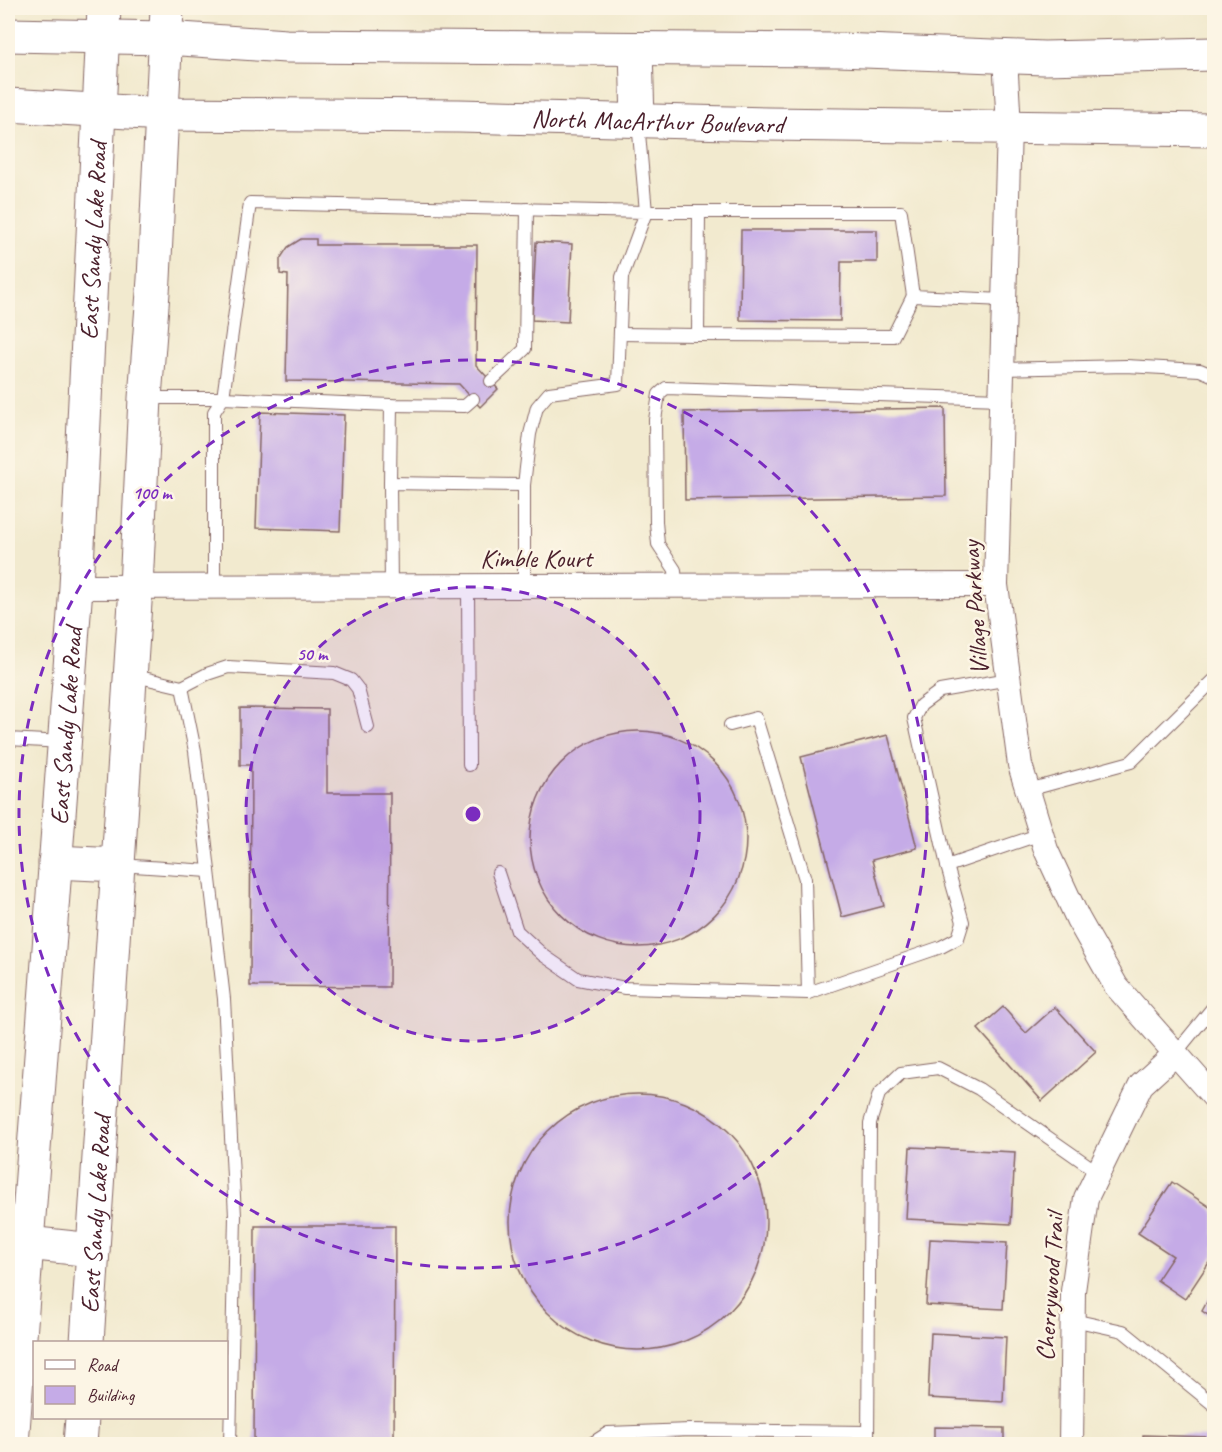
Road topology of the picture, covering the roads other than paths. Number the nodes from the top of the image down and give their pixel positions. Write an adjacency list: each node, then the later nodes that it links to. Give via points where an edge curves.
1 (102, 22): 2 (main road); 3 (main road); 8 (main road, East Sandy Lake Road)
2 (167, 23): 4 (main road, via 285,46); 9 (main road, East Sandy Lake Road)
3 (8, 35)
4 (636, 49): 6 (main road, via 839,50); 10 (main road)
5 (1215, 54): 6 (main road)
6 (1005, 57): 11 (street, Village Parkway)
7 (8, 105): 8 (main road, North MacArthur Boulevard)
8 (99, 110): 9 (main road, North MacArthur Boulevard); 31 (main road, East Sandy Lake Road)
9 (162, 114): 10 (main road, North MacArthur Boulevard); 23 (main road, East Sandy Lake Road)
10 (638, 121): 11 (main road, North MacArthur Boulevard); 14 (lane)
11 (1009, 127): 12 (main road, North MacArthur Boulevard); 17 (street, Village Parkway)
12 (1215, 130)
13 (527, 209): 14 (lane); 22 (lane, via 525,349); 24 (lane, via 250,203)
14 (646, 212): 15 (lane); 18 (lane, via 622,277)
15 (699, 212): 16 (lane, via 901,212); 19 (lane)
16 (913, 296): 17 (lane); 19 (lane, via 892,336)
17 (1004, 300): 20 (street, Village Parkway)
18 (620, 334): 19 (lane); 29 (lane, via 618,384 549,393 537,407)
19 (698, 335)
20 (1002, 369): 21 (lane, via 1126,366 1200,370); 26 (street, Village Parkway)
21 (1215, 376)
22 (491, 381)
23 (145, 398): 24 (lane); 32 (main road, East Sandy Lake Road)
24 (223, 398): 27 (lane); 33 (lane, via 214,412)
25 (473, 399): 27 (lane, via 465,406)
26 (1001, 399): 30 (street, Village Parkway); 37 (lane, via 666,388 659,394 655,420 656,522 658,544 675,570)
27 (391, 405): 28 (lane)
28 (390, 483): 29 (lane); 34 (lane)
29 (524, 485): 36 (lane)
30 (996, 585): 37 (street, Kimble Kourt); 39 (street, Village Parkway)
31 (76, 587): 32 (street, Kimble Kourt); 45 (main road, East Sandy Lake Road)
32 (136, 587): 33 (street, Kimble Kourt); 38 (main road, East Sandy Lake Road)
33 (214, 587): 34 (street, Kimble Kourt)
34 (391, 587): 35 (street, Kimble Kourt)
35 (468, 587): 36 (street, Kimble Kourt); 46 (lane)
36 (524, 587): 37 (street, Kimble Kourt)
37 (676, 587)
38 (130, 675): 41 (lane); 50 (main road, East Sandy Lake Road)
39 (1009, 680): 47 (street, Village Parkway, via 1020,765); 51 (lane, via 940,691 921,705 914,718)
40 (1215, 680): 47 (lane, via 1131,762)
41 (182, 687): 43 (lane, via 228,667 334,673 351,680 358,689); 52 (lane, via 195,751)
42 (730, 725): 54 (lane, via 756,718 805,879)
43 (368, 727)
44 (9, 739): 45 (lane)
45 (64, 742): 49 (main road, East Sandy Lake Road)
46 (469, 765)
47 (1029, 790): 48 (street, Village Parkway)
48 (1041, 834): 51 (lane); 56 (street, Village Parkway, via 1078,919 1116,986)
49 (55, 862): 50 (main road); 59 (main road, East Sandy Lake Road)
50 (118, 865): 52 (lane); 60 (main road, East Sandy Lake Road)
51 (947, 866): 54 (lane, via 963,922 958,938)
52 (208, 871): 68 (lane, via 224,999 235,1216)
53 (498, 873): 54 (lane, via 517,931 578,979 625,988)
54 (808, 993)
55 (1215, 1006): 56 (lane)
56 (1175, 1054): 57 (street, Village Parkway); 58 (street, Cherrywood Trail, via 1142,1085)
57 (1215, 1097)
58 (1099, 1173): 61 (street, Cherrywood Trail, via 1086,1198 1073,1291); 65 (lane, via 978,1089 938,1068 901,1073 879,1094 870,1123)
59 (22, 1243): 60 (main road); 66 (main road, East Sandy Lake Road)
60 (93, 1250): 62 (main road, East Sandy Lake Road)
61 (1073, 1320): 63 (lane, via 1123,1331); 70 (street, Cherrywood Trail)
62 (87, 1341)
63 (1215, 1405)
64 (82, 1419): 67 (main road)
65 (868, 1438): 69 (lane, via 690,1430 608,1433)
66 (12, 1444)
67 (80, 1444)
68 (230, 1444)
69 (591, 1444)
70 (1071, 1444)

